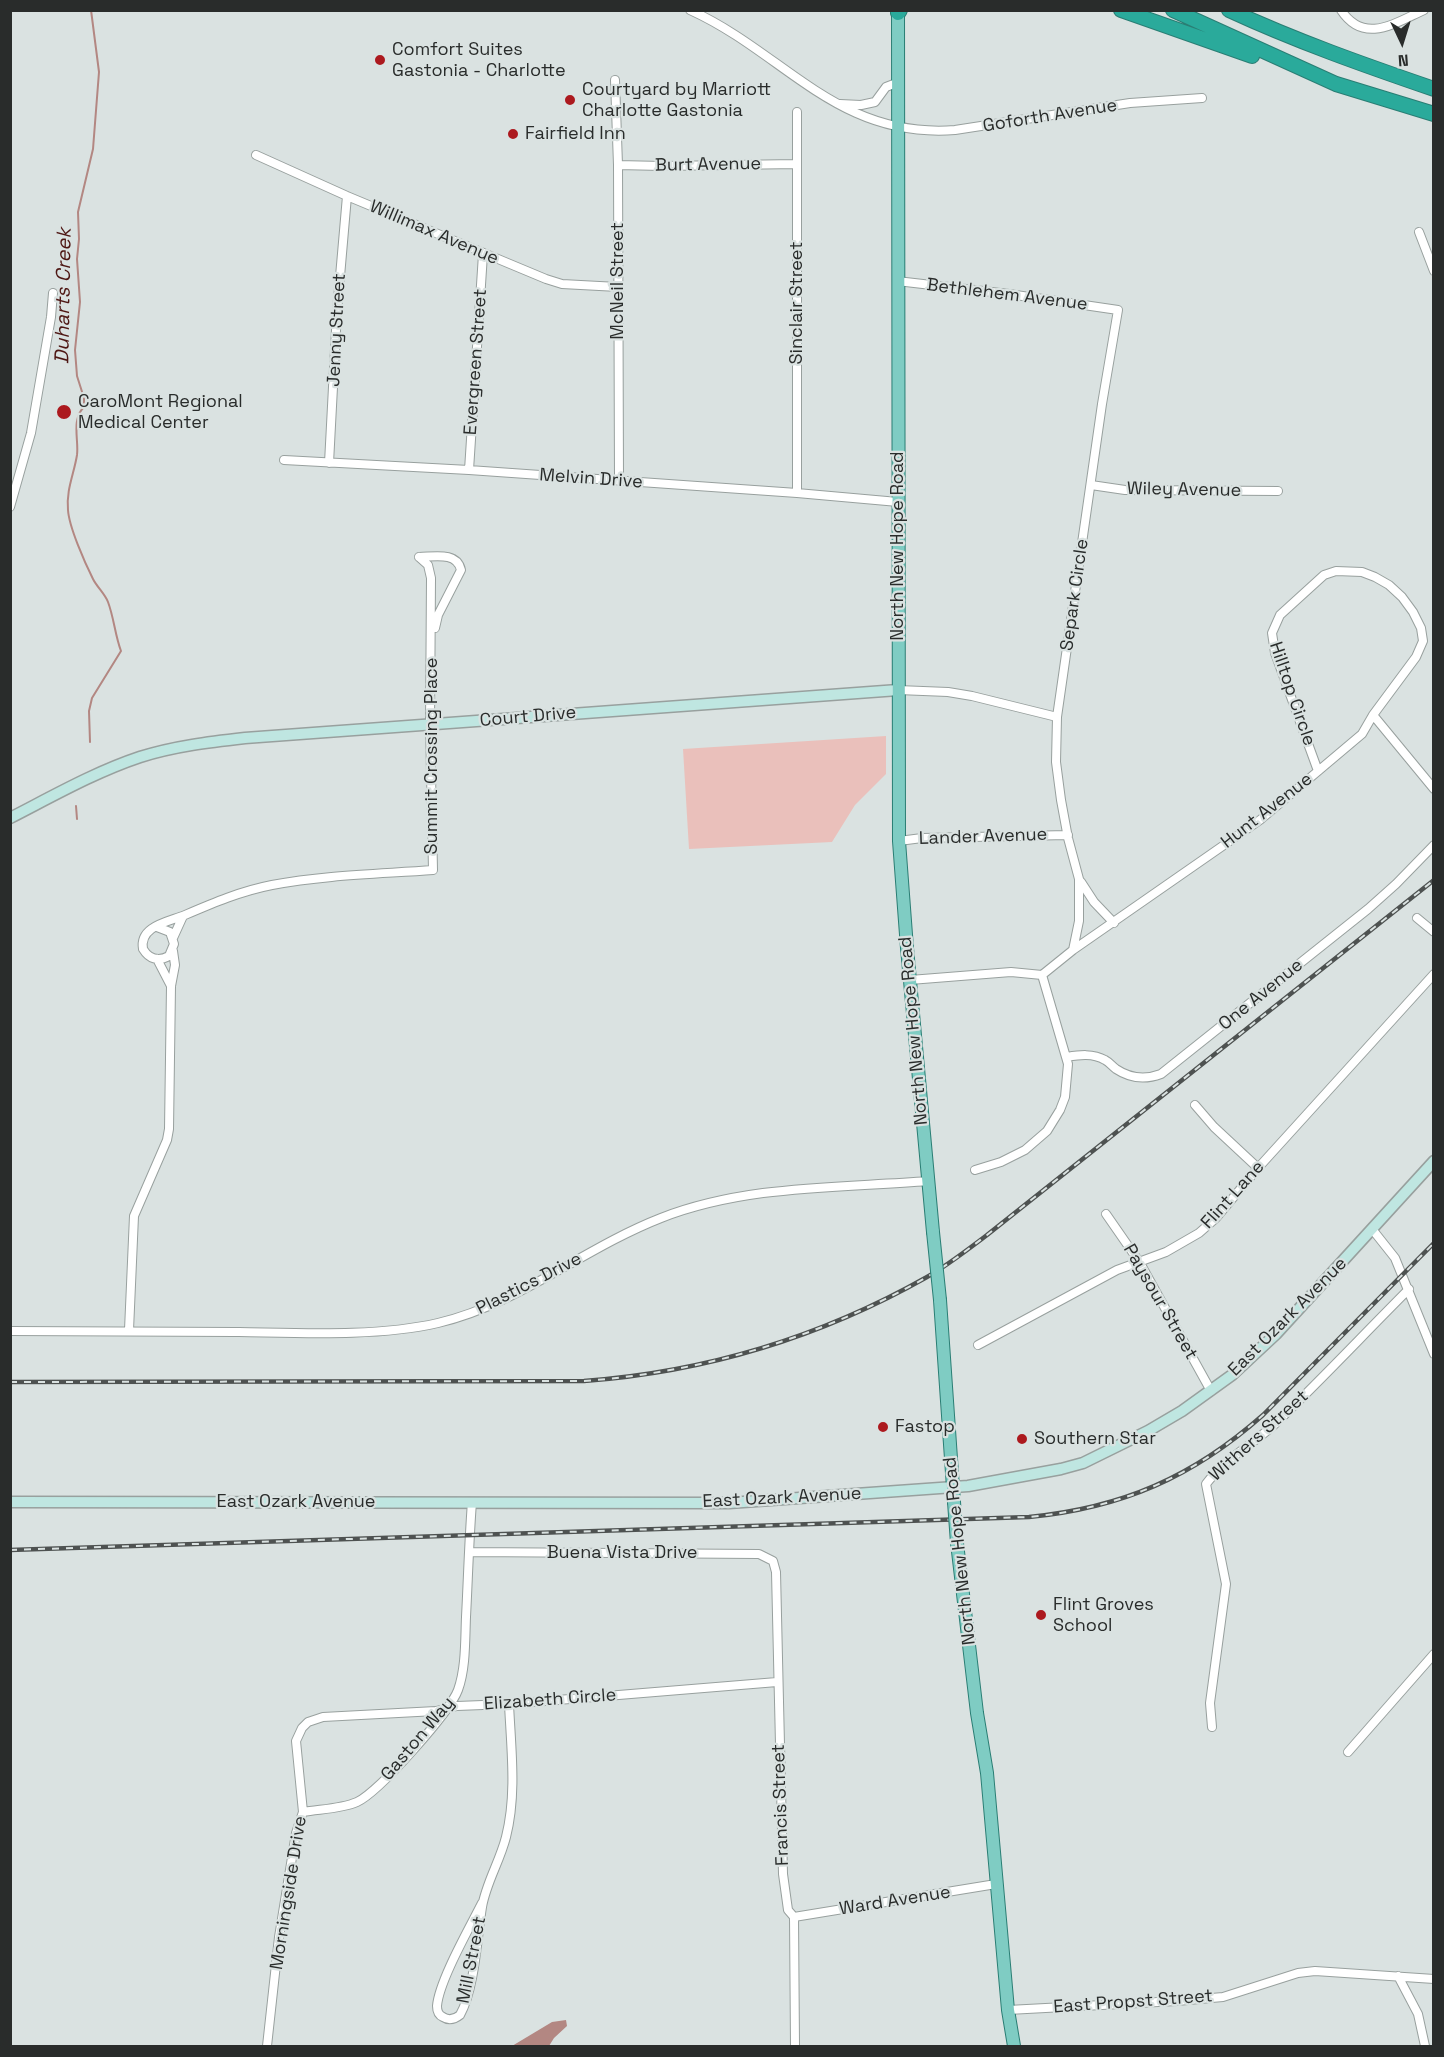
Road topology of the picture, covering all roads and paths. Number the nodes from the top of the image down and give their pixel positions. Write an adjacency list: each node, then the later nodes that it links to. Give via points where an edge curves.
1 (690, 10): 13 (street, Goforth Avenue)
2 (1120, 10): 10 (highway)
3 (1173, 10): 10 (highway)
4 (1229, 10): 11 (highway, via 1275,32)
5 (1341, 10): 6 (street, via 1356,25 1374,31)
6 (1424, 10)
7 (899, 11): 9 (main road, North New Hope Road)
8 (615, 80): 19 (street, McNeil Street)
9 (899, 82): 13 (street, via 886,87 875,102); 16 (main road, North New Hope Road)
10 (1336, 84): 15 (highway)
11 (1434, 89)
12 (1202, 98): 16 (street, Goforth Avenue, via 1130,103 955,130)
13 (834, 103): 16 (street, Goforth Avenue)
14 (797, 112): 18 (street, Sinclair Street)
15 (1434, 114)
16 (898, 128): 24 (main road, North New Hope Road)
17 (256, 156): 20 (street, Willimax Avenue)
18 (797, 164): 19 (street, Burt Avenue); 34 (street, Sinclair Street)
19 (618, 165): 25 (street, McNeil Street)
20 (346, 196): 22 (street, Willimax Avenue); 29 (street, Jenny Street)
21 (1419, 232): 23 (street)
22 (483, 254): 25 (street, Willimax Avenue, via 561,284); 30 (street, Evergreen Street)
23 (1434, 271)
24 (897, 281): 27 (street, Bethlehem Avenue); 35 (main road, North New Hope Road)
25 (618, 287): 31 (street, McNeil Street)
26 (53, 293): 36 (street, via 30,433)
27 (1118, 310): 32 (street, Separk Circle)
28 (284, 460): 29 (street, Melvin Drive)
29 (329, 463): 30 (street, Melvin Drive)
30 (470, 470): 31 (street, Melvin Drive)
31 (619, 481): 34 (street, Melvin Drive)
32 (1091, 485): 33 (street, Wiley Avenue, via 1125,490); 40 (street, Separk Circle)
33 (1278, 491)
34 (797, 493): 35 (street, Melvin Drive)
35 (897, 502): 38 (main road, North New Hope Road)
36 (10, 507)
37 (432, 641): 37 (street, Summit Crossing Place, via 438,615 460,570 451,558 419,557 428,565 431,578); 41 (street, Summit Crossing Place)
38 (898, 690): 40 (street, Court Drive, via 972,696); 41 (main road, Court Drive); 46 (main road, North New Hope Road)
39 (1373, 715): 42 (street, Hunt Avenue, via 1362,734); 42 (street, Hilltop Circle, via 1416,657 1423,641 1421,628 1402,597 1389,585 1362,572 1336,571 1324,575 1280,615 1272,633 1275,653); 43 (street)
40 (1058, 717): 45 (street, Separk Circle, via 1056,762)
41 (430, 725): 44 (main road, Court Drive, via 245,738 169,749 104,770); 49 (street, Summit Crossing Place, via 433,870 272,885 226,897)
42 (1318, 771): 51 (street, Hunt Avenue, via 1260,820)
43 (1434, 789)
44 (10, 818)
45 (1068, 835): 46 (street, Lander Avenue); 48 (street, Separk Circle)
46 (899, 841): 60 (main road, North New Hope Road)
47 (1434, 845): 62 (street, One Avenue, via 1368,909 1161,1074 1142,1079 1094,1056)
48 (1079, 879): 51 (street, Separk Circle); 55 (street, Separk Circle, via 1079,921)
49 (183, 916): 52 (street); 54 (street)
50 (1417, 918): 53 (street)
51 (1113, 923): 55 (street, Hunt Avenue)
52 (157, 927): 54 (street, via 164,928); 57 (street, via 147,932 142,943 146,954)
53 (1434, 932)
54 (173, 938): 56 (street)
55 (1073, 950): 59 (street)
56 (172, 951): 57 (street); 61 (street, via 175,965)
57 (157, 960): 61 (street)
58 (1434, 974): 65 (street, Flint Lane)
59 (1042, 975): 60 (street, via 1011,972); 62 (street)
60 (910, 980): 67 (main road, North New Hope Road)
61 (171, 986): 72 (street, via 169,1129 134,1216)
62 (1067, 1057): 66 (street, via 1065,1097 1047,1131 1013,1158)
63 (1195, 1105): 65 (street)
64 (1434, 1161): 69 (main road, East Ozark Avenue)
65 (1258, 1168): 70 (street, Flint Lane, via 1199,1233)
66 (975, 1170)
67 (928, 1181): 72 (street, Plastics Drive, via 772,1192 700,1205 633,1230 496,1304 434,1323 327,1333); 77 (main road, North New Hope Road, bridge)
68 (1106, 1214): 70 (street, Paysour Street)
69 (1372, 1229): 71 (street, via 1395,1258); 76 (main road, East Ozark Avenue, via 1276,1334)
70 (1140, 1263): 74 (street, Flint Lane, via 1117,1270); 76 (street, Paysour Street)
71 (1408, 1289): 75 (street); 87 (street, Withers Street, via 1299,1401 1206,1484 1227,1584 1210,1703)
72 (129, 1330): 73 (street, Plastics Drive)
73 (10, 1331)
74 (978, 1345)
75 (1434, 1354)
76 (1211, 1391): 77 (main road, East Ozark Avenue, via 1148,1431 1083,1463)
77 (953, 1487): 79 (main road, East Ozark Avenue, via 729,1503); 90 (main road, North New Hope Road, bridge, via 987,1773)
78 (10, 1502): 79 (main road, East Ozark Avenue)
79 (472, 1502): 80 (street, Gaston Way)
80 (469, 1552): 81 (street, Buena Vista Drive, via 759,1554); 85 (street, Gaston Way, via 461,1676)
81 (773, 1561): 83 (street, Francis Street)
82 (1434, 1654): 88 (street)
83 (777, 1682): 84 (street, Elizabeth Circle); 92 (street, Francis Street, via 783,1874 788,1910)
84 (510, 1704): 85 (street, Elizabeth Circle); 91 (street, Mill Street, via 511,1813 500,1857)
85 (448, 1709): 86 (street, Elizabeth Circle); 89 (street, Gaston Way, via 366,1797 349,1805)
86 (323, 1717): 89 (street, Morningside Drive, via 308,1722 297,1741)
87 (1212, 1727)
88 (1348, 1752)
89 (303, 1812): 96 (street, Morningside Drive, via 283,1915)
90 (996, 1884): 92 (street, Ward Avenue); 95 (main road, North New Hope Road)
91 (482, 1903): 91 (street, Mill Street, via 441,1989 437,2007 444,2018 460,2015 466,2002)
92 (794, 1917): 97 (street, Francis Street)
93 (1398, 1976): 94 (street, East Propst Street); 95 (street, East Propst Street, via 1316,1971 1223,1997); 99 (street, via 1418,2014)
94 (1434, 1979)
95 (1008, 2010): 98 (main road, North New Hope Road)
96 (267, 2046)
97 (795, 2046)
98 (1014, 2046)
99 (1425, 2046)

